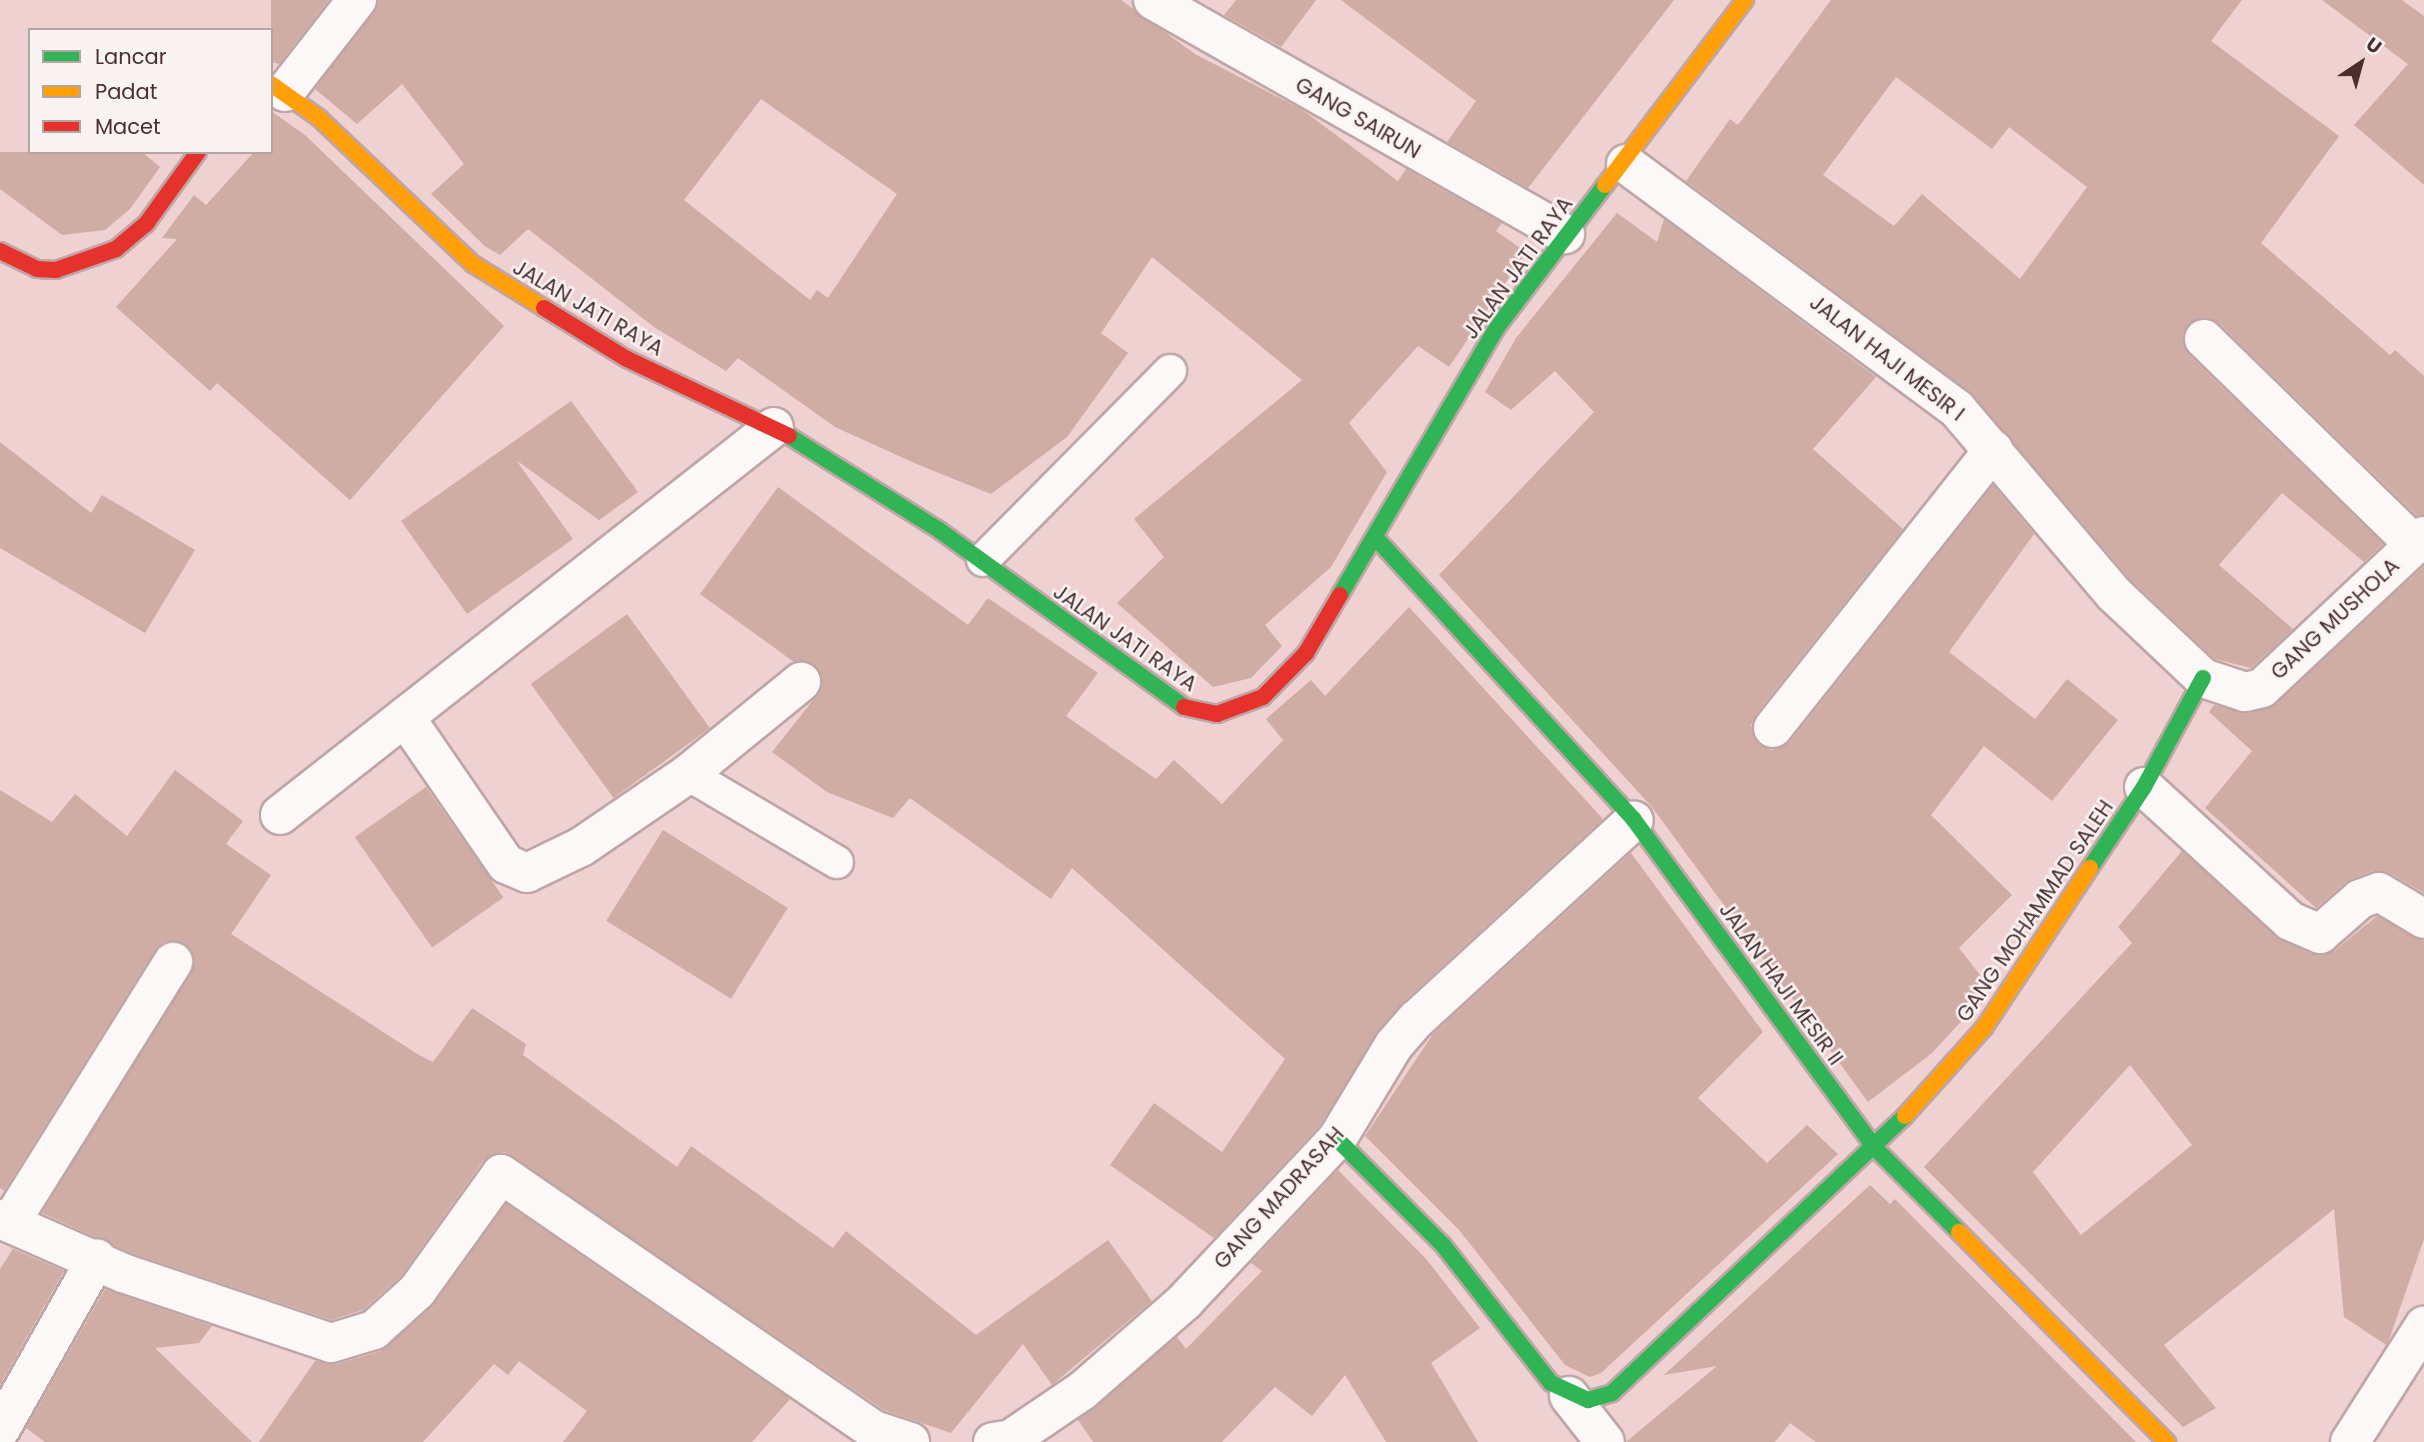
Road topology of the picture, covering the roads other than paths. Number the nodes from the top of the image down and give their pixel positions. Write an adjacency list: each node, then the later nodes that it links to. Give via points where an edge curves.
1 (357, 0): 4 (street)
2 (1153, 0): 7 (street, GANG SAIRUN)
3 (1745, 0): 6 (street, JALAN JATI RAYA)
4 (278, 88): 11 (street, JALAN JATI RAYA, via 473,264 627,359)
5 (197, 154): 8 (street, via 146,224 116,250 56,270 37,269)
6 (1626, 164): 7 (street, JALAN JATI RAYA); 12 (street, JALAN HAJI MESIR I, via 1915,374)
7 (1565, 234): 13 (street, JALAN JATI RAYA, via 1498,326)
8 (0, 251)
9 (2204, 339): 14 (street)
10 (1170, 371): 15 (lane)
11 (774, 427): 15 (street, JALAN JATI RAYA); 18 (street)
12 (1993, 450): 16 (street, JALAN HAJI MESIR I, via 2114,594); 19 (street)
13 (1375, 537): 15 (street, JALAN JATI RAYA, via 1287,675 1253,702 1217,715 1180,706); 23 (street, JALAN HAJI MESIR II)
14 (2419, 540): 16 (street, GANG MUSHOLA, via 2262,688 2245,692)
15 (983, 560)
16 (2203, 678): 21 (street, GANG MOHAMMAD SALEH)
17 (801, 682): 20 (street)
18 (405, 717): 20 (street, via 506,864 527,873 581,847); 22 (street)
19 (1773, 728)
20 (688, 774): 24 (lane)
21 (2144, 788): 25 (street, via 2290,921 2320,934 2360,899 2379,892); 28 (street, GANG MOHAMMAD SALEH, via 1984,1028)
22 (280, 815)
23 (1634, 820): 27 (street, GANG MADRASAH, via 1417,1019 1394,1045); 28 (street, JALAN HAJI MESIR II)
24 (837, 862)
25 (2424, 919)
26 (173, 962): 29 (street)
27 (1337, 1139): 32 (street, via 1443,1245 1551,1383); 33 (street, GANG MADRASAH, via 1185,1301)
28 (1876, 1149): 32 (street, GANG MOHAMMAD SALEH, via 1612,1393); 39 (street, JALAN HAJI MESIR II)
29 (5, 1221): 30 (street)
30 (97, 1258): 34 (street); 36 (street, via 123,1273 331,1343 374,1330 417,1291 500,1174 874,1430)
31 (2424, 1326): 40 (street)
32 (1569, 1396): 38 (street)
33 (1049, 1430): 37 (street, GANG MADRASAH)
34 (0, 1431): 35 (street)
35 (7, 1442)
36 (910, 1442)
37 (993, 1442)
38 (1605, 1442)
39 (2167, 1442)
40 (2350, 1442)

